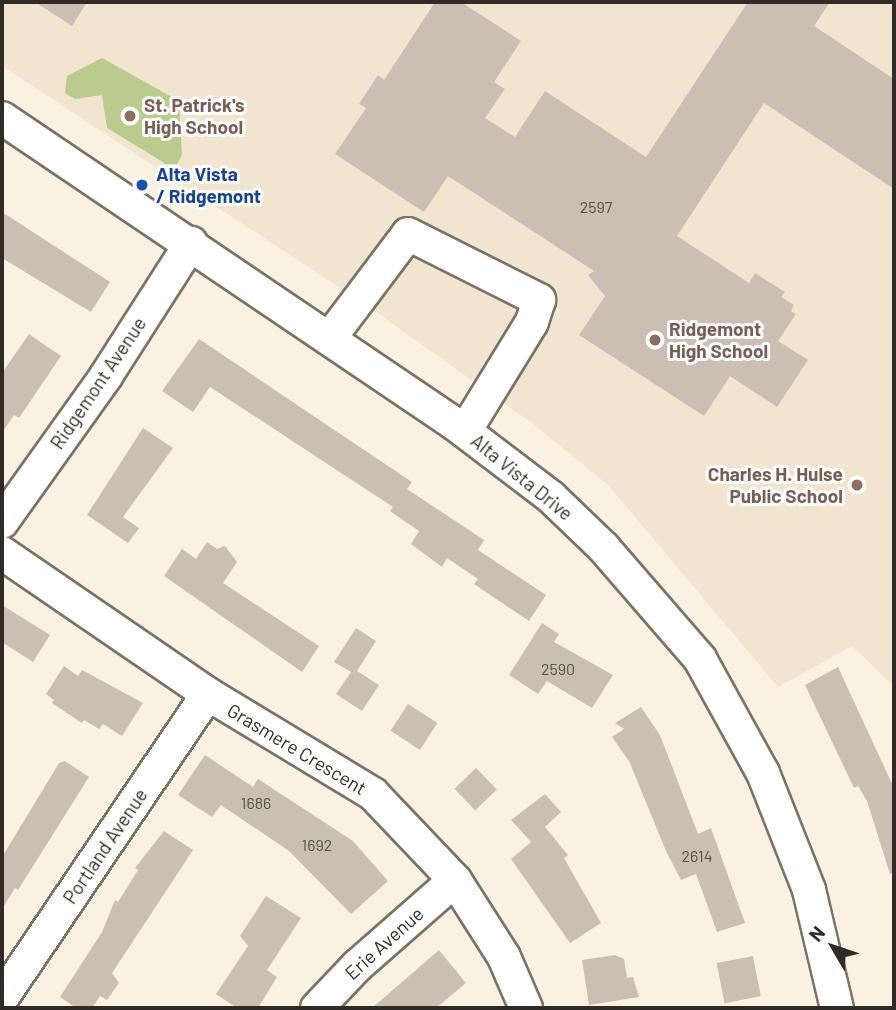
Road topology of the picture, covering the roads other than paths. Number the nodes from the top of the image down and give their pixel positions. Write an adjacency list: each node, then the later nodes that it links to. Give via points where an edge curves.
1 (2, 118): 2 (street, Alta Vista Drive)
2 (191, 243): 3 (street, Alta Vista Drive); 5 (street, Ridgemont Avenue, via 106,376)
3 (329, 339): 4 (street, Alta Vista Drive); 4 (street, via 408,234 540,300 532,322)
4 (464, 431): 12 (street, Alta Vista Drive, via 551,497 637,585 700,659 768,785 809,890)
5 (2, 522)
6 (2, 553): 7 (street, Grasmere Crescent)
7 (208, 694): 8 (street, Grasmere Crescent, via 373,794); 9 (street, Portland Avenue)
8 (455, 880): 10 (street, Erie Avenue, via 357,966); 11 (street, Grasmere Crescent, via 504,957)
9 (2, 998)
10 (317, 1008)
11 (526, 1008)
12 (837, 1008)

